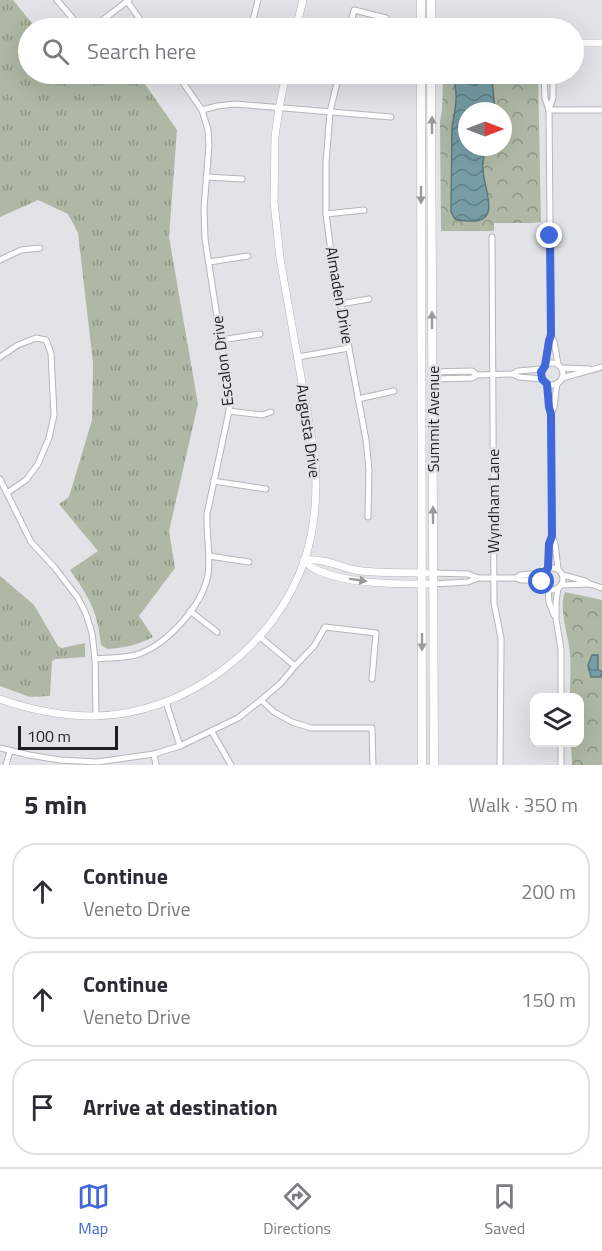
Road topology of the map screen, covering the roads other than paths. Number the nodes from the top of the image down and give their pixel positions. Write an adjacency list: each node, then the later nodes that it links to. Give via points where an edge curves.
1 (57, 0): 7 (street)
2 (258, 0): 10 (street)
3 (303, 0): 11 (street)
4 (421, 0): 14 (main road)
5 (431, 0): 15 (main road)
6 (128, 1): 8 (street); 9 (street)
7 (72, 18)
8 (105, 18)
9 (139, 18)
10 (254, 18)
11 (298, 18)
12 (352, 18): 13 (street, via 354,10)
13 (386, 18)
14 (421, 18)
15 (431, 18)
16 (584, 43): 17 (street)
17 (602, 43)
18 (184, 84): 26 (street, Escalon Drive)
19 (284, 84): 25 (street, Augusta Drive)
20 (337, 84): 29 (street, Almaden Drive)
21 (421, 84): 75 (main road, Summit Avenue, one-way to 75)
22 (431, 84): 54 (main road, Summit Avenue, one-way to 22)
23 (544, 84): 27 (street)
24 (553, 84): 27 (street)
25 (279, 108): 26 (street, via 235,104); 29 (street); 47 (street, Augusta Drive, via 274,202)
26 (202, 110): 31 (street, Escalon Drive, via 209,138)
27 (549, 110): 28 (street); 43 (street)
28 (602, 111)
29 (330, 112): 30 (street); 34 (street, Almaden Drive)
30 (391, 117)
31 (206, 177): 32 (street); 39 (street, Escalon Drive, via 204,225)
32 (242, 179)
33 (364, 210): 34 (street)
34 (326, 213): 41 (street, Almaden Drive)
35 (492, 237): 52 (street, Wyndham Lane)
36 (40, 248): 38 (street, via 21,250)
37 (248, 256): 39 (street)
38 (0, 260)
39 (209, 262): 44 (street, Escalon Drive)
40 (369, 299): 41 (street)
41 (340, 304): 45 (street, Almaden Drive)
42 (260, 333): 44 (street)
43 (551, 335): 48 (street); 49 (street)
44 (221, 340): 61 (street, Escalon Drive)
45 (349, 348): 47 (street); 60 (street, Almaden Drive)
46 (0, 357): 67 (street, via 36,338 46,340 51,353 54,415 49,438 26,480)
47 (298, 357): 71 (street, Augusta Drive, via 316,474 314,520)
48 (560, 366): 49 (street, via 551,363); 51 (street); 55 (street)
49 (543, 367): 53 (street); 56 (street)
50 (602, 367): 51 (street)
51 (591, 369): 55 (street)
52 (492, 374): 53 (street); 54 (street, via 472,378); 79 (street, Wyndham Lane)
53 (513, 374): 56 (street)
54 (433, 375): 75 (main road, Summit Avenue, one-way to 54)
55 (562, 378): 57 (street)
56 (542, 379): 58 (street)
57 (557, 383): 58 (street); 63 (street)
58 (547, 384): 63 (street)
59 (394, 391): 60 (street)
60 (358, 399): 68 (street, Almaden Drive, via 369,470)
61 (229, 411): 62 (street, via 262,415); 65 (street, Escalon Drive)
62 (271, 412)
63 (551, 414): 69 (street)
64 (0, 479): 67 (street)
65 (213, 481): 66 (street); 70 (street, Escalon Drive, via 207,514)
66 (266, 489)
67 (7, 493): 91 (street, via 31,542 78,598 92,633)
68 (368, 517)
69 (552, 536): 73 (street); 74 (street)
70 (209, 556): 72 (street); 87 (street, Escalon Drive, via 205,584)
71 (304, 560): 75 (street, via 316,559 370,572); 82 (street, one-way to 82, via 313,569 354,580); 90 (street, Augusta Drive, via 285,602)
72 (249, 562)
73 (548, 568): 74 (street); 76 (street)
74 (558, 569): 77 (street)
75 (427, 573): 78 (street, via 468,574); 82 (main road, Summit Avenue)
76 (543, 573): 80 (street); 81 (street)
77 (563, 575): 83 (street); 84 (street)
78 (478, 578): 79 (street); 82 (street)
79 (494, 578): 80 (street); 112 (street, Wyndham Lane, via 501,638)
80 (516, 578): 81 (street)
81 (542, 580): 86 (street)
82 (427, 584): 110 (main road, Summit Avenue, one-way to 110); 111 (main road, Summit Avenue)
83 (590, 584): 84 (street); 85 (street)
84 (560, 587): 86 (street); 88 (street)
85 (602, 588)
86 (548, 589): 88 (street)
87 (190, 611): 89 (street); 91 (street, Escalon Drive, via 170,634 147,650)
88 (556, 619): 94 (street)
89 (217, 632)
90 (260, 637): 92 (street); 97 (street, Augusta Drive, via 229,666)
91 (95, 659): 98 (street)
92 (295, 666): 93 (street, via 315,646 325,627 376,633); 96 (street)
93 (372, 679)
94 (561, 693)
95 (0, 699): 98 (street, Augusta Drive, via 45,712)
96 (261, 700): 99 (street); 109 (street, via 274,712 311,728 372,728)
97 (166, 702): 98 (street, Augusta Drive); 100 (street)
98 (96, 716)
99 (212, 732): 100 (street); 108 (street)
100 (180, 746): 104 (street)
101 (561, 747): 113 (street)
102 (0, 748): 103 (street)
103 (10, 751): 105 (street); 106 (street)
104 (154, 754): 105 (street); 107 (street)
105 (80, 763)
106 (6, 765)
107 (156, 765)
108 (231, 765)
109 (373, 765)
110 (422, 765)
111 (434, 765)
112 (500, 765)
113 (561, 765)

